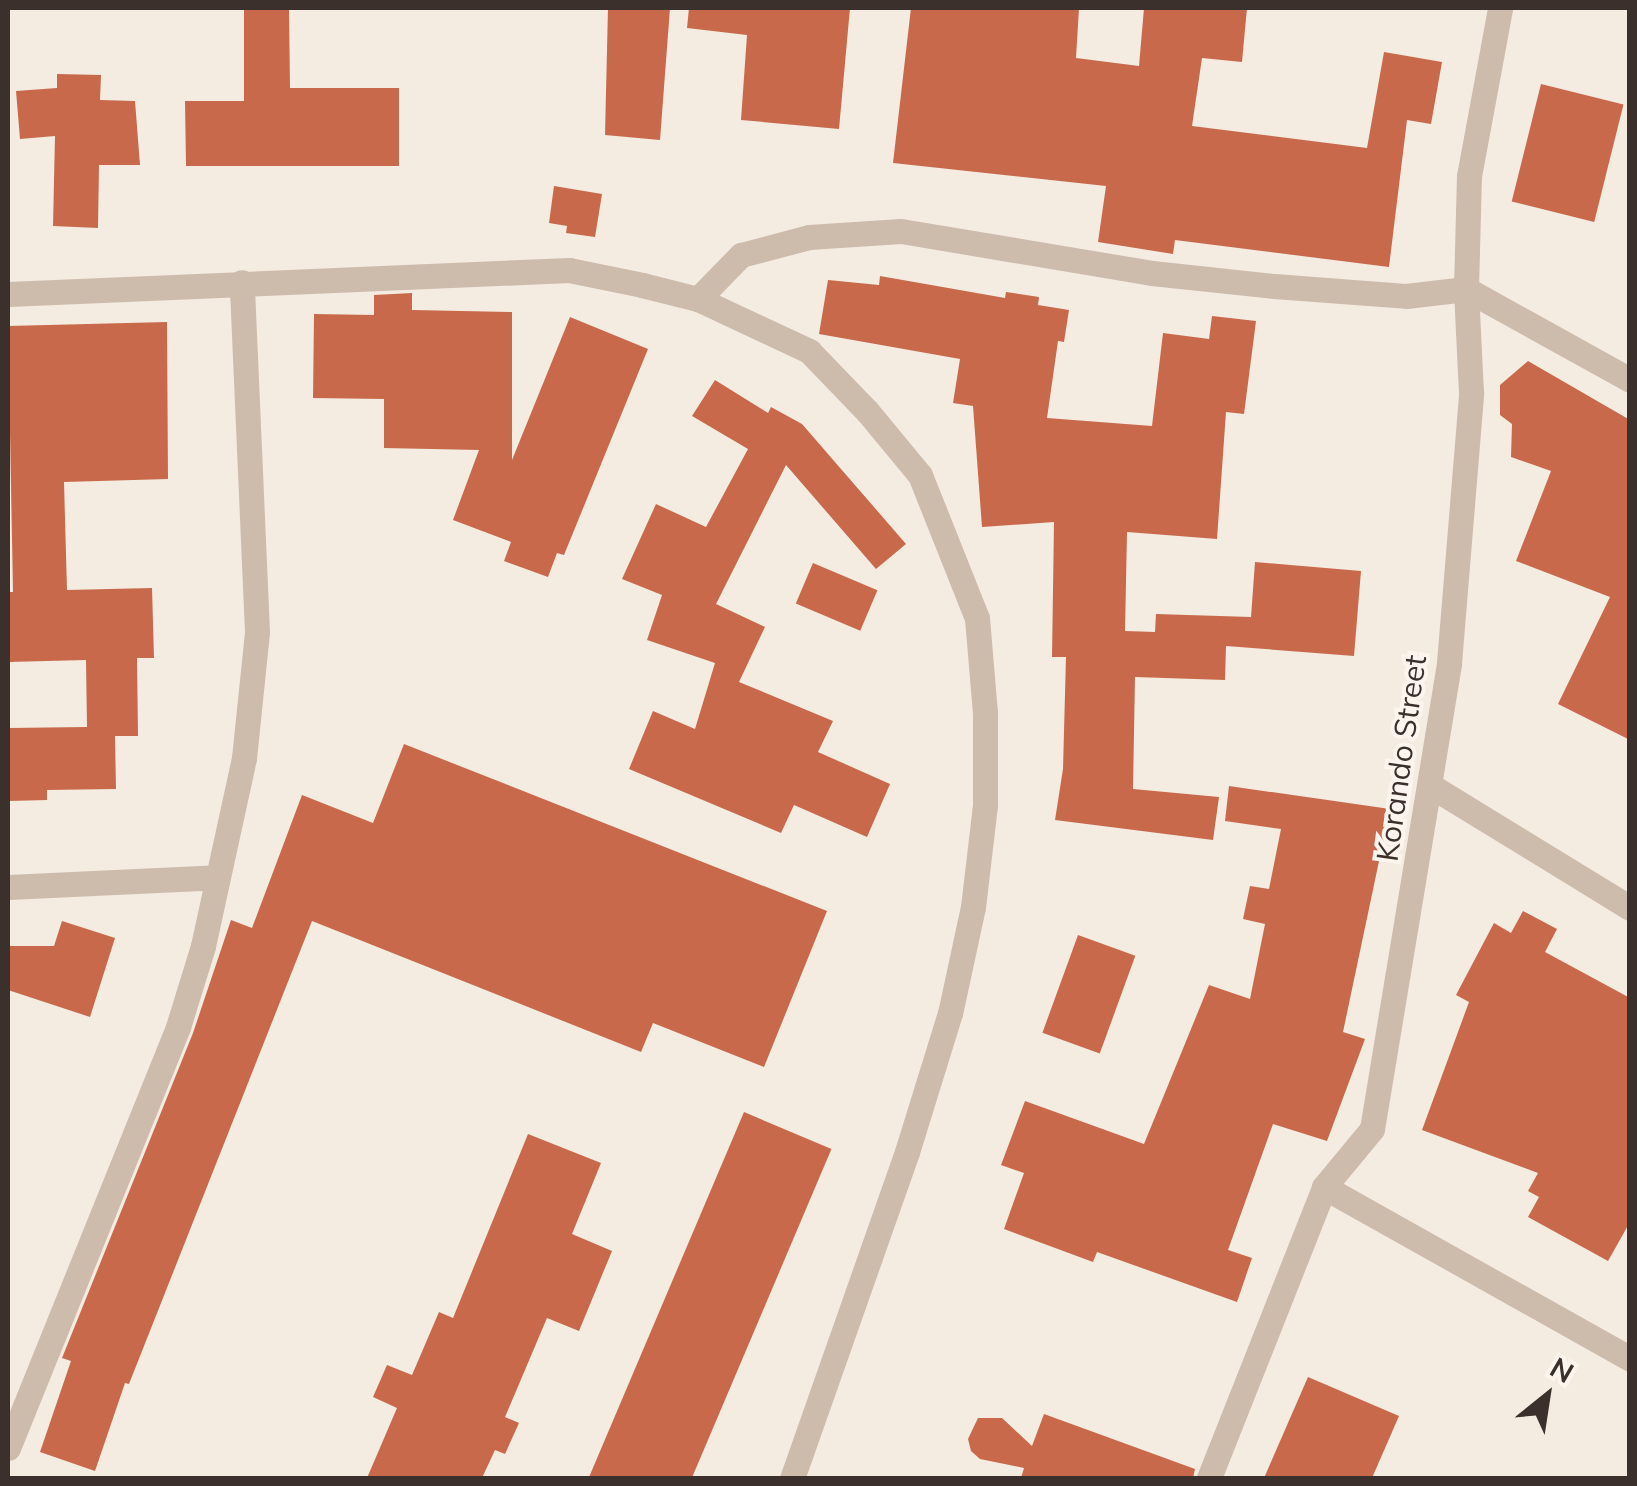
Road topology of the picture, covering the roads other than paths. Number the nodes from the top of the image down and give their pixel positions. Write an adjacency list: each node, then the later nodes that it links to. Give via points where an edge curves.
1 (1500, 8): 3 (street, Korando Street, via 1468,176)
2 (242, 282): 4 (street); 5 (street, via 569,270); 8 (street, via 258,632 244,758)
3 (1466, 289): 5 (street, via 1406,296 1274,286 900,231 809,236 741,255); 6 (street); 7 (street, Korando Street, via 1471,393 1449,663)
4 (8, 294)
5 (698, 299): 14 (street, via 809,351 920,475 977,618 985,713 985,805 974,907 950,1013)
6 (1630, 380)
7 (1431, 786): 10 (street); 11 (street, Korando Street, via 1372,1129)
8 (217, 877): 9 (street); 13 (street, via 178,1027)
9 (8, 887)
10 (1630, 908)
11 (1324, 1187): 12 (street); 15 (street, Korando Street)
12 (1630, 1359)
13 (8, 1448)
14 (792, 1478)
15 (1209, 1478)

